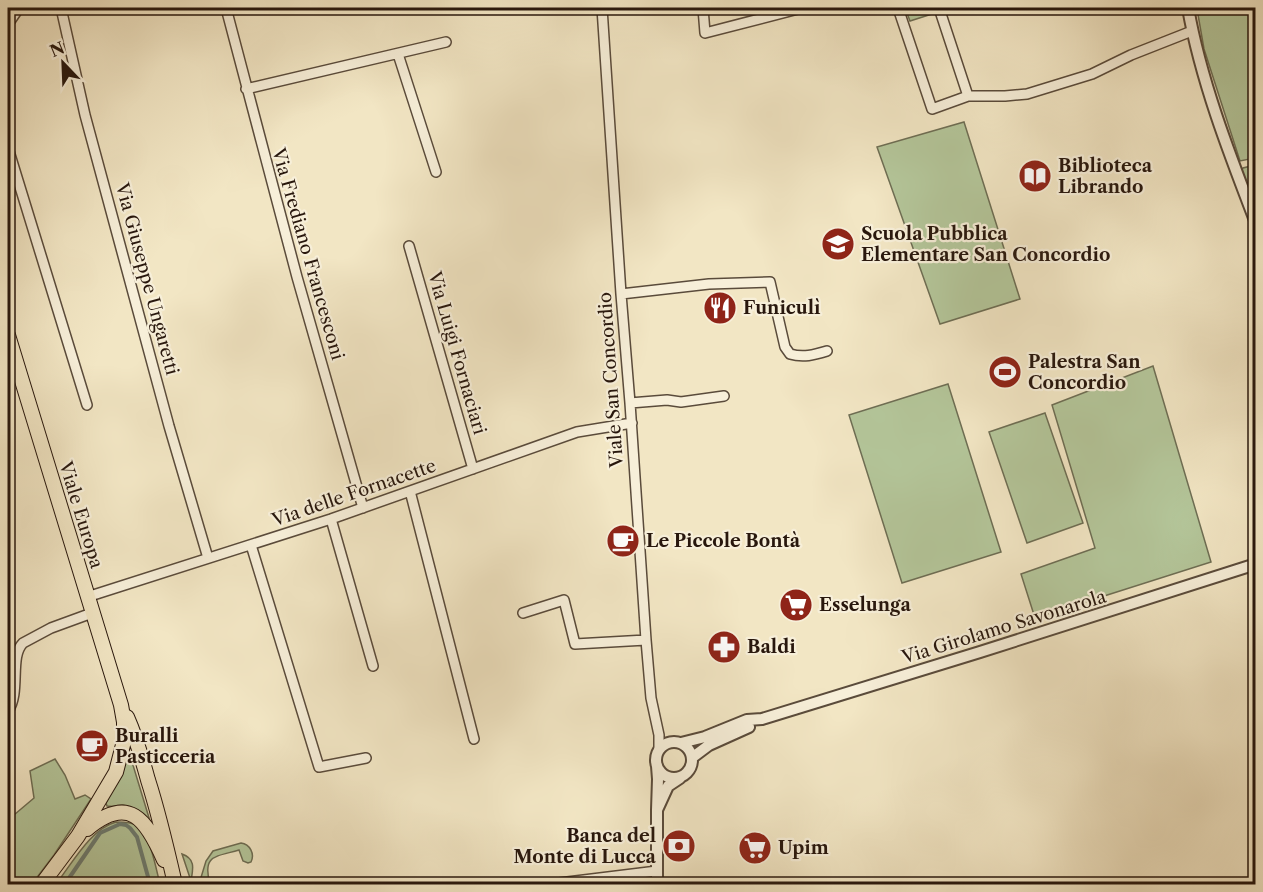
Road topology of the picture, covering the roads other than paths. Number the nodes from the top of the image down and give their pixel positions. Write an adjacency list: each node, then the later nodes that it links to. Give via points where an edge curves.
1 (19, 8): 10 (street)
2 (61, 8): 32 (street, Via Giuseppe Ungaretti, via 85,115)
3 (226, 8): 14 (street, Via Frediano Francesconi)
4 (602, 8): 20 (street, Viale San Concordio)
5 (703, 8): 6 (street, via 705,33)
6 (802, 8)
7 (898, 8): 15 (street, via 932,109)
8 (939, 8): 15 (street)
9 (1188, 8): 11 (street)
10 (8, 24)
11 (1192, 31): 15 (street, via 1092,74 1027,94); 18 (street)
12 (446, 42): 13 (street)
13 (398, 54): 14 (street); 17 (street)
14 (246, 89): 29 (street, Via Frediano Francesconi)
15 (968, 96)
16 (8, 148): 25 (street)
17 (436, 172)
18 (1256, 223)
19 (409, 246): 27 (street, Via Luigi Fornaciari)
20 (621, 294): 22 (street, via 770,282 790,354 800,357); 24 (street, Viale San Concordio)
21 (8, 335): 34 (main road, Viale Europa)
22 (827, 351)
23 (724, 396): 24 (street)
24 (630, 403): 26 (street, Viale San Concordio)
25 (87, 405)
26 (632, 423): 27 (street, Via delle Fornacette, via 577,432); 37 (street, Viale San Concordio)
27 (473, 469): 28 (street, Via delle Fornacette)
28 (410, 491): 29 (street, Via delle Fornacette); 42 (street)
29 (363, 508): 30 (street, Via delle Fornacette)
30 (331, 519): 31 (street, Via delle Fornacette); 38 (street)
31 (251, 545): 32 (street, Via delle Fornacette); 46 (street, via 319,767)
32 (208, 558): 34 (street, Via delle Fornacette)
33 (1256, 564): 41 (street, Via Girolamo Savonarola)
34 (87, 597): 35 (main road, Viale Europa)
35 (92, 613): 39 (main road, Viale Europa); 40 (street, via 51,628 19,647 14,696)
36 (523, 613): 37 (street, via 564,600 574,644)
37 (646, 640): 44 (street, Viale San Concordio)
38 (373, 666)
39 (120, 705): 50 (main road, Viale Europa, via 124,741 116,772); 52 (main road, Viale Europa, via 134,732)
40 (8, 711)
41 (762, 719): 43 (street, Via Girolamo Savonarola, via 747,720 705,738); 45 (street, Via Girolamo Savonarola)
42 (474, 739)
43 (681, 743): 44 (street, via 671,742); 45 (street)
44 (659, 750): 47 (street, Viale San Concordio)
45 (693, 757): 48 (street, Viale San Concordio, via 690,770)
46 (366, 758)
47 (657, 765): 48 (street, via 667,777); 49 (street, Viale San Concordio)
48 (680, 778): 49 (street, Viale San Concordio, via 668,786)
49 (657, 810): 51 (street, Viale San Concordio)
50 (78, 836): 52 (main road, Viale Europa, via 110,814 122,812 136,817 147,826); 53 (main road, Viale Europa)
51 (657, 871): 54 (street); 55 (street, Viale San Concordio)
52 (175, 884)
53 (42, 885)
54 (551, 885)
55 (657, 885)

